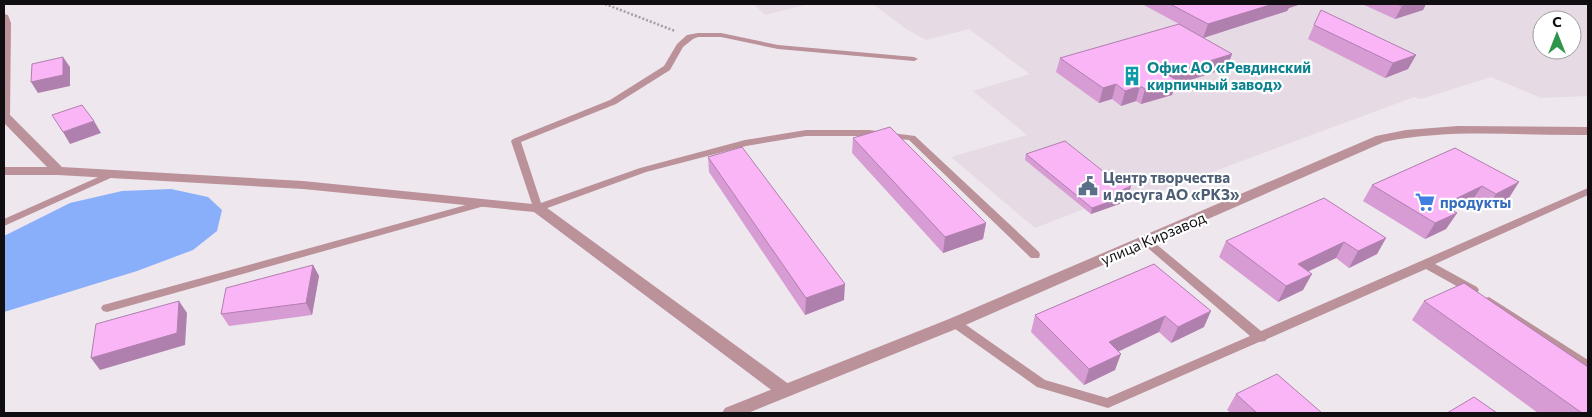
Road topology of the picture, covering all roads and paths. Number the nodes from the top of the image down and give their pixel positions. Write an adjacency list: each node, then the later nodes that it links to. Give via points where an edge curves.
1 (604, 4): 3 (path)
2 (4, 17): 7 (street, via 4,116)
3 (690, 37): 4 (lane, via 721,35 778,47); 11 (lane, via 680,46 667,68 613,102 516,141)
4 (914, 59)
5 (1588, 131): 13 (street, улица Кирзавод, via 1448,129 1393,136 1366,144)
6 (4, 171): 7 (street)
7 (58, 171): 8 (street)
8 (112, 174): 10 (street, via 303,185); 12 (lane)
9 (1588, 191): 15 (lane)
10 (484, 202): 11 (street); 16 (lane)
11 (538, 208): 14 (lane, via 643,170 745,143 806,132 869,133 912,138); 20 (street)
12 (4, 223)
13 (1146, 241): 17 (street, улица Кирзавод); 18 (lane)
14 (1035, 255)
15 (1426, 264): 18 (lane); 19 (lane, via 1464,284)
16 (107, 308)
17 (955, 323): 18 (lane, via 1041,384 1108,403); 20 (street, улица Кирзавод)
18 (1262, 338)
19 (1588, 366)
20 (784, 390): 21 (street, улица Кирзавод)
21 (731, 413)

